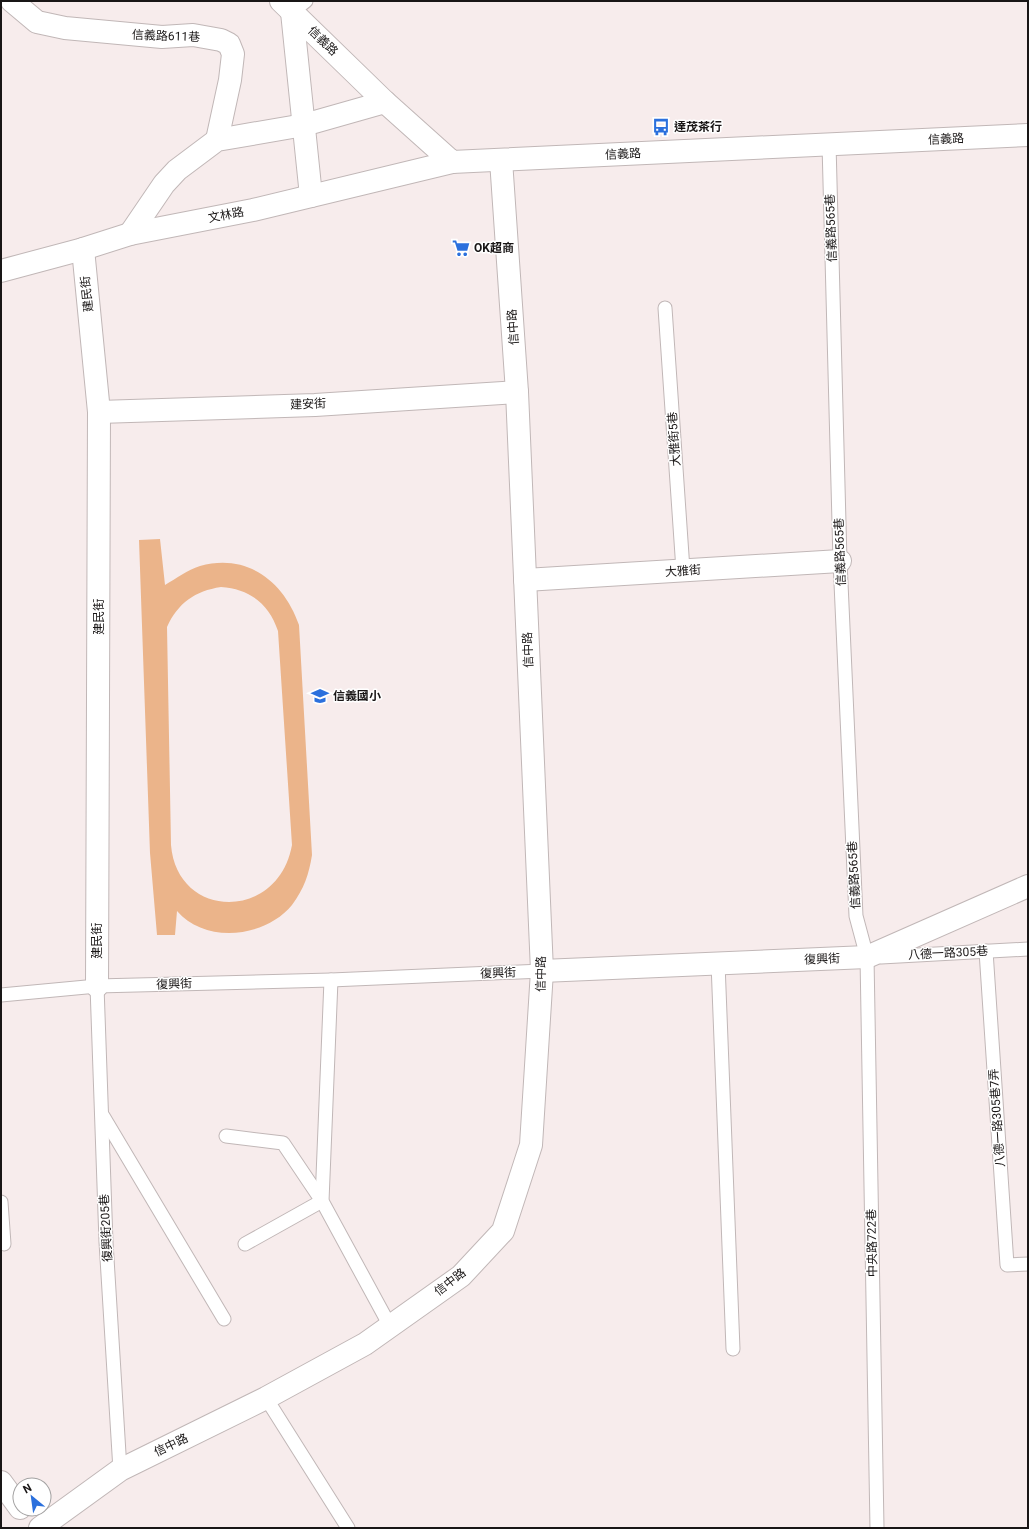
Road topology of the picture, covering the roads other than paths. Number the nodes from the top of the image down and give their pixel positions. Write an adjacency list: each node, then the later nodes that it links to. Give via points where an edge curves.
1 (12, 1): 6 (street, 信義路611巷, via 37,22 65,28 162,37 193,35 229,44 233,54)
2 (293, 5): 3 (street, 信義路); 4 (street)
3 (385, 102): 4 (street); 9 (street, 信義路)
4 (304, 125): 6 (street); 10 (street)
5 (1028, 135): 7 (street, 信義路)
6 (217, 140): 11 (street, via 177,170 164,184)
7 (829, 144): 8 (street, 信義路); 17 (lane, 信義路565巷)
8 (501, 160): 9 (street, 信義路); 15 (street, 信中路)
9 (452, 162): 10 (street, 文林路)
10 (311, 196): 11 (street, 文林路)
11 (130, 234): 12 (street, 文林路)
12 (83, 249): 13 (street, 文林路); 16 (street, 建民街)
13 (1, 271)
14 (666, 308): 18 (lane, 大雅街5巷)
15 (517, 392): 16 (street, 建安街, via 315,404); 19 (street, 信中路)
16 (99, 412): 27 (street, 建民街)
17 (840, 561): 18 (street, 大雅街); 23 (lane, 信義路565巷, via 856,916)
18 (683, 570): 19 (street, 大雅街)
19 (525, 580): 25 (street, 信中路)
20 (1028, 886): 23 (street, 復興街)
21 (1028, 949): 22 (lane, 八德一路305巷)
22 (986, 951): 23 (lane, 八德一路305巷); 35 (lane, 八德一路305巷7弄, via 1007,1265)
23 (867, 957): 24 (street, 復興街); 47 (lane, 中央路722巷)
24 (718, 963): 25 (street, 復興街); 38 (lane)
25 (542, 971): 26 (lane, 復興街); 37 (street, 信中路, via 531,1145 503,1231 461,1276)
26 (331, 980): 27 (lane, 復興街); 31 (lane)
27 (97, 986): 28 (lane, 復興街); 29 (lane, 復興街205巷)
28 (1, 995)
29 (102, 1114): 36 (lane); 40 (lane, 復興街205巷, via 106,1242)
30 (226, 1136): 31 (lane, via 283,1143)
31 (322, 1201): 34 (lane); 37 (lane)
32 (1, 1202): 33 (lane)
33 (4, 1244)
34 (245, 1244)
35 (1028, 1264)
36 (224, 1319)
37 (390, 1326): 39 (street, 信中路, via 365,1344)
38 (733, 1349)
39 (266, 1398): 40 (street, 信中路); 46 (lane)
40 (120, 1470): 45 (street, 信中路)
41 (1, 1482): 42 (street)
42 (12, 1498)
43 (26, 1517): 44 (street)
44 (34, 1528)
45 (40, 1528)
46 (348, 1528)
47 (878, 1528)

